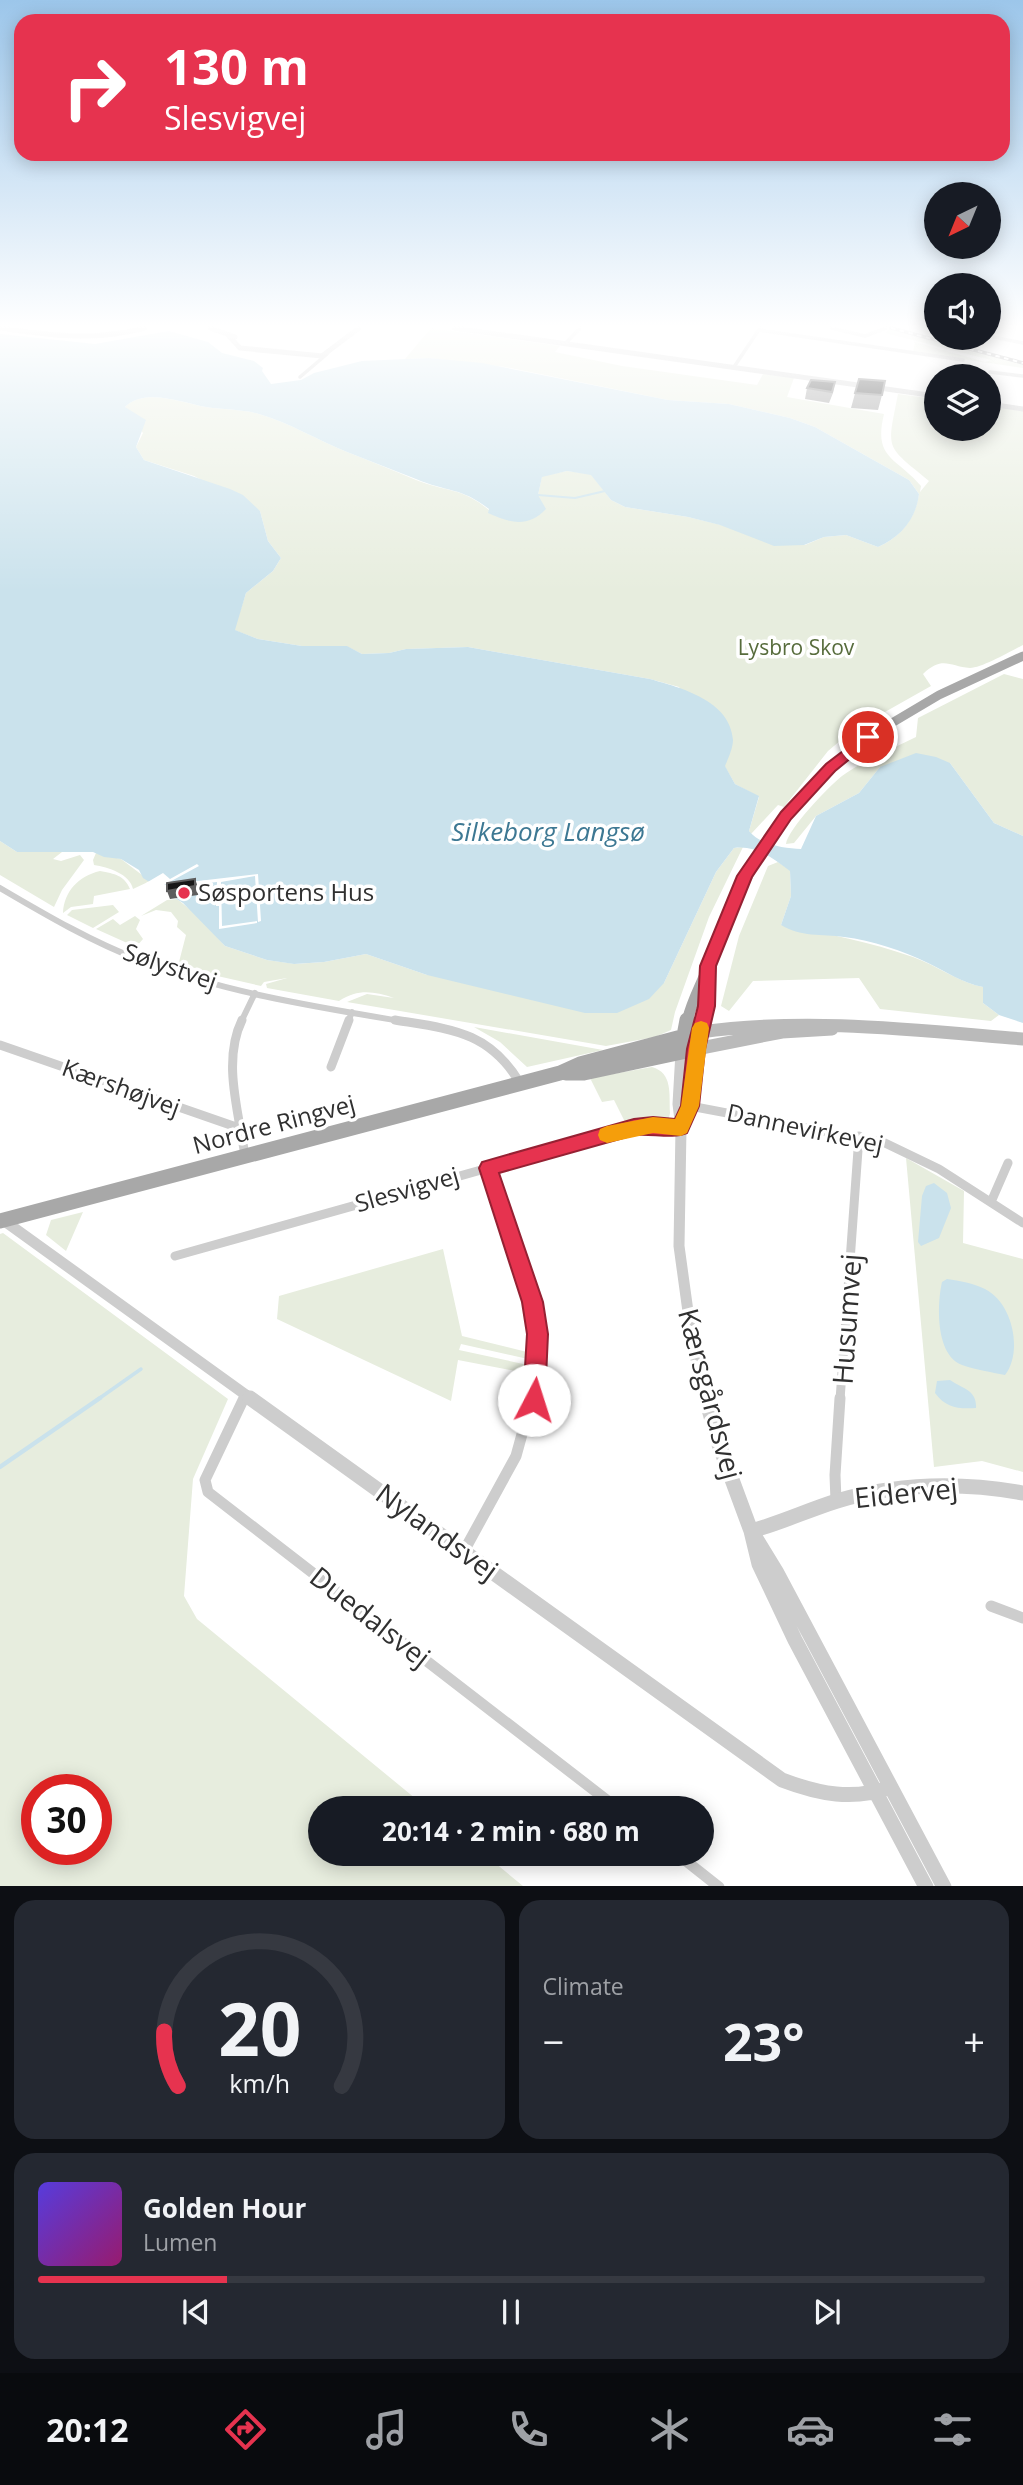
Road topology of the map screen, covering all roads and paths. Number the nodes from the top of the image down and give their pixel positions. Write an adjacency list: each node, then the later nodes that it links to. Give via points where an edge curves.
1 (1023, 656): 2 (main road, via 940,692 881,727 830,768 771,835)
2 (757, 858): 4 (main road, via 733,901)
3 (0, 888): 5 (street, Sølystvej, via 140,960)
4 (708, 966): 9 (main road, via 706,1006)
5 (255, 993): 6 (street, Sølystvej); 16 (street, via 233,1038 231,1055)
6 (352, 1012): 11 (street); 13 (street, Sølystvej, via 460,1031 479,1039 507,1060)
7 (876, 1027): 8 (main road); 9 (main road); 9 (main road, via 795,1021 732,1026)
8 (1023, 1039)
9 (690, 1042): 12 (main road, Nordre Ringvej, via 580,1064); 12 (main road, Nordre Ringvej, via 584,1073); 14 (street, Kærsgårdsvej); 15 (street, Kærsgårdsvej, via 678,1104)
10 (0, 1045): 16 (street, Kærshøjvej)
11 (331, 1067)
12 (560, 1073): 13 (main road, Nordre Ringvej)
13 (520, 1083): 18 (main road, Nordre Ringvej)
14 (690, 1106): 15 (street, Kærsgårdsvej); 17 (street, Dannevirkevej)
15 (681, 1128): 20 (street, Slesvigvej, via 634,1127); 28 (street, Kærsgårdsvej, via 678,1227 688,1324 717,1440)
16 (242, 1129): 18 (street)
17 (859, 1136): 21 (street, Dannevirkevej, via 906,1152); 27 (street, Husumvej)
18 (245, 1156): 22 (main road, Nordre Ringvej)
19 (1008, 1163): 21 (street)
20 (488, 1168): 24 (street, Slesvigvej); 29 (street, via 532,1302 537,1362 534,1400 521,1443)
21 (991, 1202): 23 (street, Dannevirkevej)
22 (1, 1219): 25 (street, Nylandsvej)
23 (1023, 1223)
24 (175, 1256)
25 (246, 1394): 29 (street, Nylandsvej); 33 (street, Duedalsvej, via 205,1480 208,1492)
26 (1023, 1493): 27 (street, Eidervej, via 964,1485 900,1487)
27 (836, 1501): 28 (street, Eidervej)
28 (751, 1531): 32 (street, Kærsgårdsvej, via 759,1564 795,1640)
29 (464, 1551): 32 (street, Nylandsvej, via 782,1780 818,1794 851,1796)
30 (991, 1606): 31 (street)
31 (1023, 1619)
32 (885, 1790): 36 (street, Kærsgårdsvej); 37 (street, Kærsgårdsvej)
33 (601, 1796)
34 (693, 1866): 35 (street)
35 (719, 1886)
36 (926, 1886)
37 (944, 1886)

